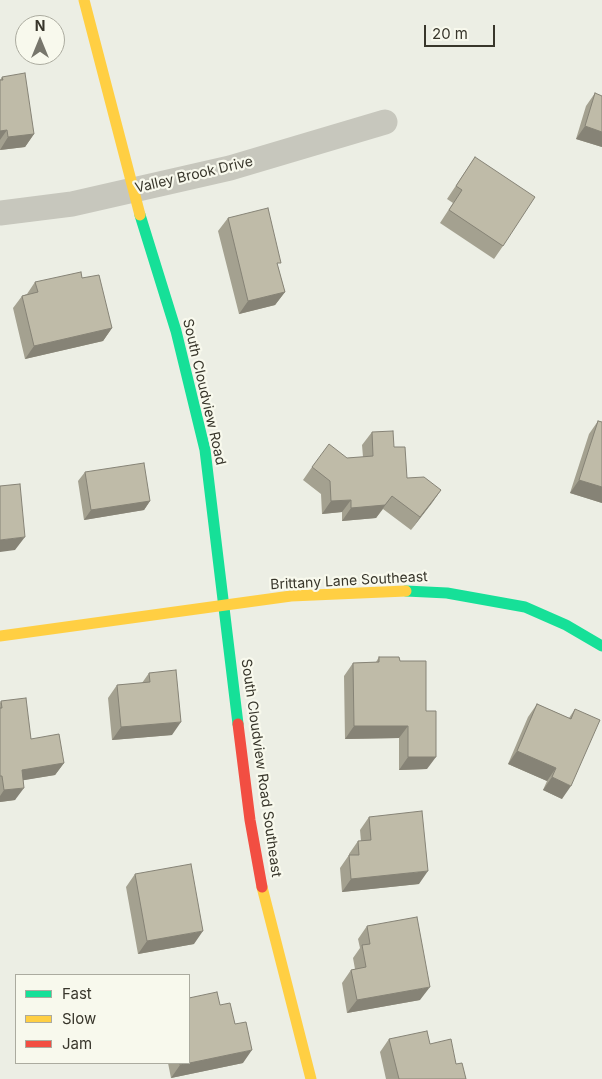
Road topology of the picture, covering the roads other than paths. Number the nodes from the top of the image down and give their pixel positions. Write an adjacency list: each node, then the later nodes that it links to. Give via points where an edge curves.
1 (84, 0): 3 (street, South Cloudview Road)
2 (385, 122): 3 (street, Valley Brook Drive, via 230,168)
3 (132, 190): 4 (street, Valley Brook Drive, via 72,204); 5 (street, South Cloudview Road, via 176,331 205,450)
4 (0, 214)
5 (225, 606): 6 (street, Brittany Lane Southeast); 7 (street, Brittany Lane Southeast, via 291,596 447,592 525,608); 8 (street, South Cloudview Road Southeast, via 238,735 258,864)
6 (0, 636)
7 (602, 646)
8 (311, 1079)

